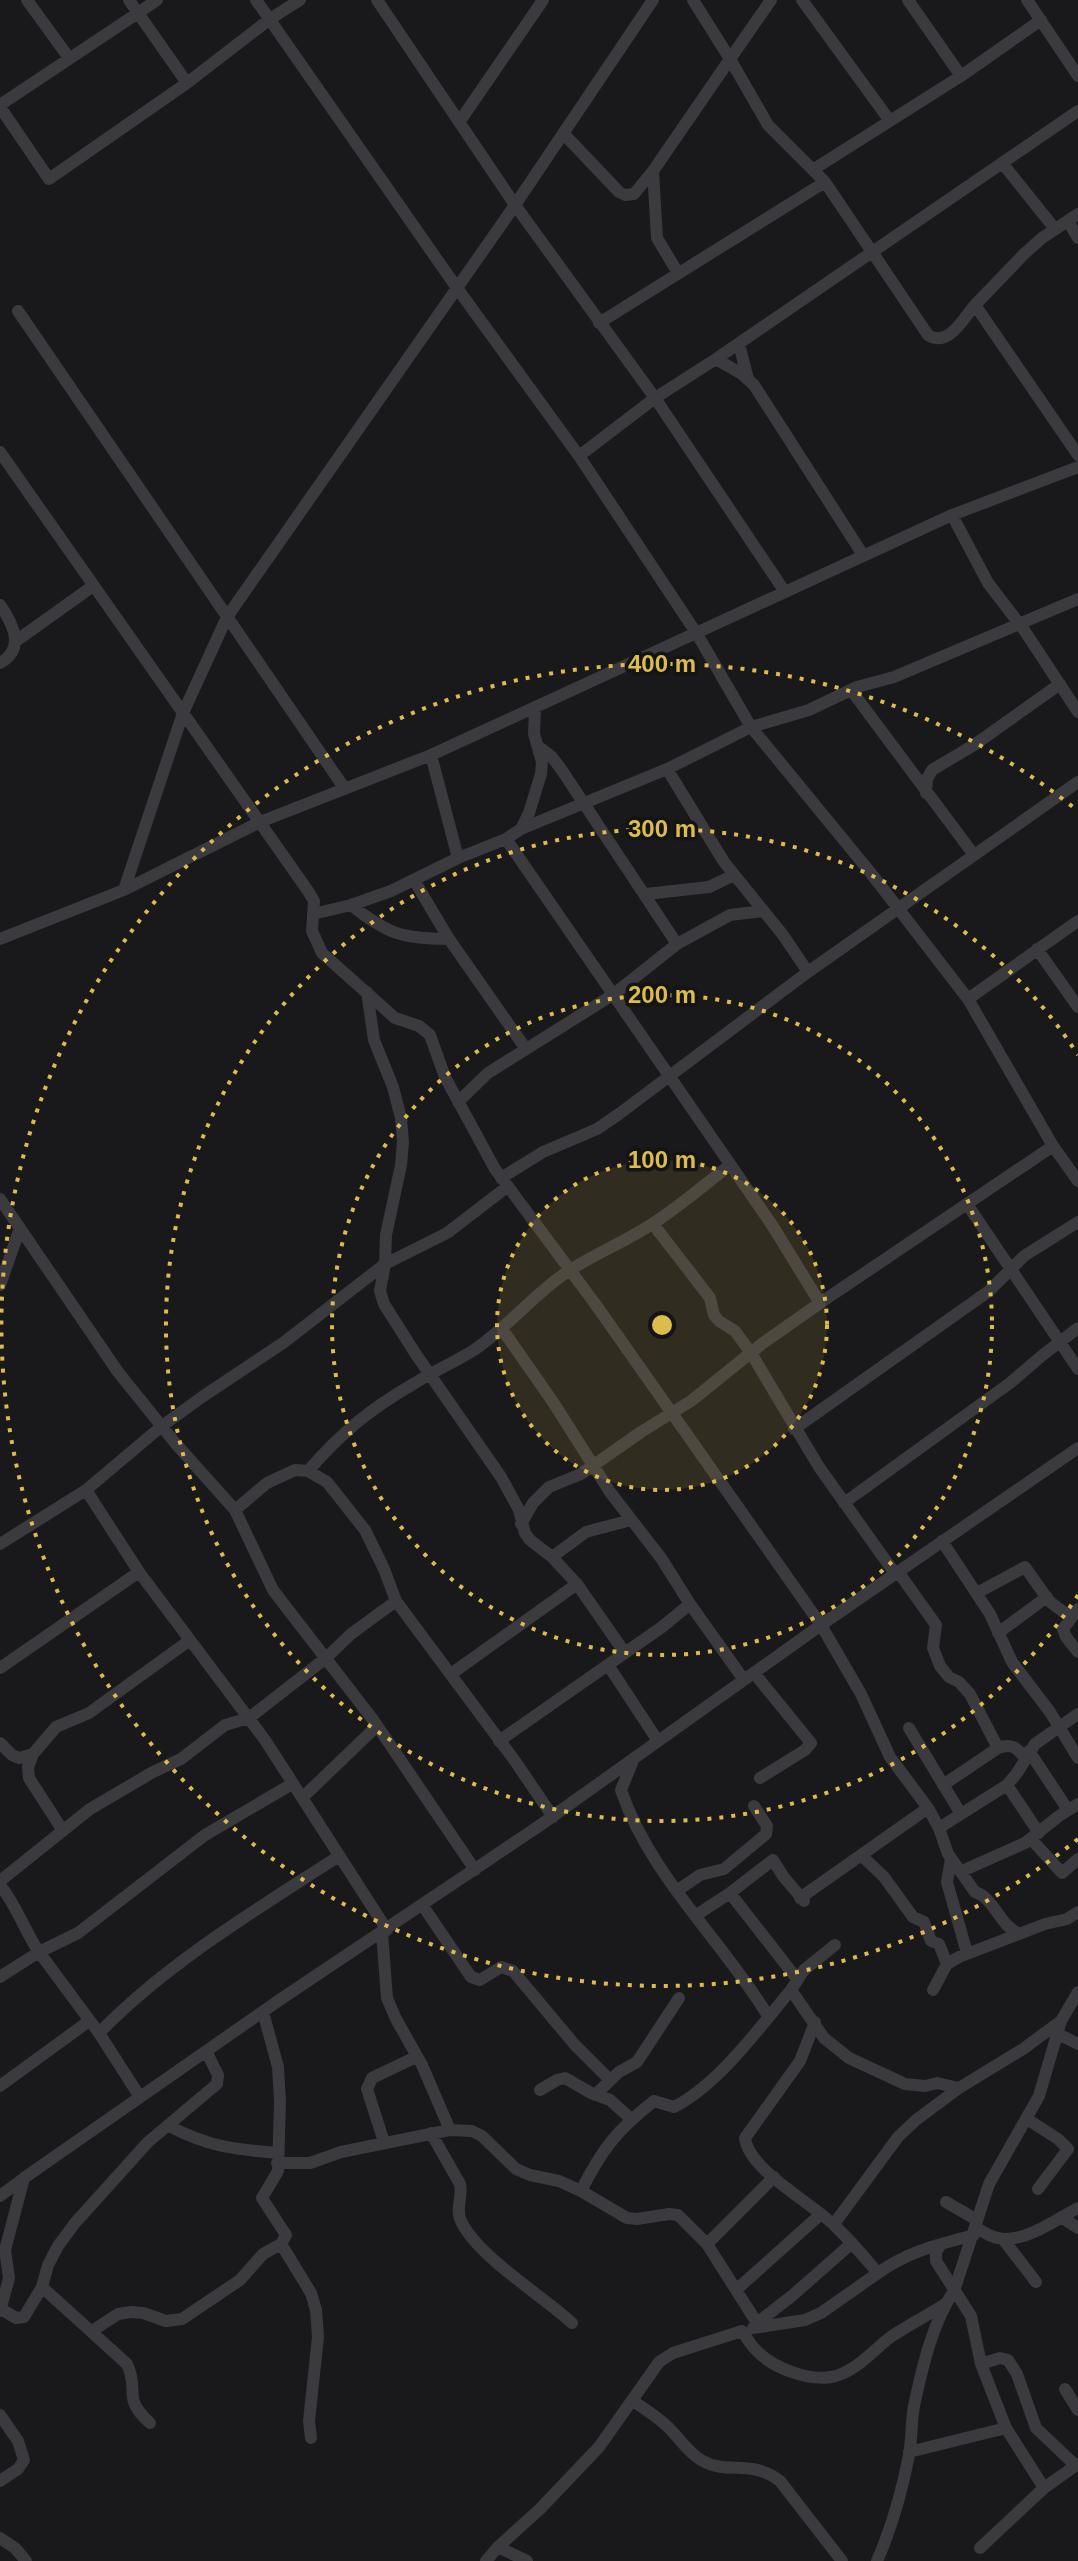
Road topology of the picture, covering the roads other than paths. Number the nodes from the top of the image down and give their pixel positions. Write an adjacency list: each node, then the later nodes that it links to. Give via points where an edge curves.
1 (27, 0): 17 (street)
2 (129, 0): 14 (street)
3 (157, 0): 14 (street)
4 (256, 0): 15 (street)
5 (300, 0): 15 (street)
6 (377, 0): 24 (street)
7 (543, 0): 24 (street)
8 (653, 0): 26 (street)
9 (693, 0): 18 (street)
10 (771, 0): 18 (street)
11 (802, 0): 25 (street)
12 (908, 0): 19 (street)
13 (1027, 0): 16 (street)
14 (138, 13): 17 (street); 21 (street)
15 (270, 19): 21 (street); 37 (street)
16 (1041, 20): 19 (street); 20 (street)
17 (69, 58): 22 (street)
18 (730, 59): 28 (street, via 768,125); 29 (street)
19 (961, 76): 25 (street)
20 (1078, 76)
21 (187, 83): 22 (street, via 49,179)
22 (0, 106)
23 (1078, 111): 27 (street)
24 (460, 121): 31 (street)
25 (890, 121): 28 (street)
26 (563, 133): 29 (street, via 625,195 634,194); 31 (street)
27 (1003, 164): 33 (street); 35 (street)
28 (814, 169): 30 (street)
29 (653, 171): 36 (street, via 657,238)
30 (825, 182): 35 (street); 36 (street)
31 (515, 205): 37 (street); 40 (street)
32 (1073, 218): 33 (street); 34 (street)
33 (1055, 229): 38 (street)
34 (1078, 238)
35 (874, 251): 38 (street, via 935,340 948,336); 41 (street)
36 (678, 273): 40 (street)
37 (457, 288): 47 (street); 55 (street)
38 (975, 305): 46 (street)
39 (18, 311): 55 (street)
40 (599, 323): 44 (street)
41 (739, 344): 42 (street); 43 (street)
42 (716, 359): 43 (street); 44 (street)
43 (748, 379): 50 (street)
44 (655, 398): 47 (street); 52 (street)
45 (0, 452): 51 (street)
46 (1078, 455)
47 (579, 456): 57 (street)
48 (1078, 467): 49 (street)
49 (952, 515): 50 (street); 56 (street, via 988,583)
50 (863, 555): 52 (street)
51 (93, 586): 58 (street); 64 (street)
52 (785, 592): 57 (street)
53 (1078, 599): 56 (street)
54 (0, 605): 58 (street, via 13,624)
55 (227, 617): 64 (street); 70 (street)
56 (1018, 623): 60 (street); 61 (street)
57 (697, 634): 62 (street); 65 (street)
58 (16, 641): 59 (street)
59 (0, 663)
60 (1060, 684): 63 (street); 71 (street, via 932,770)
61 (851, 690): 65 (street, via 809,710); 71 (street)
62 (535, 709): 66 (street); 67 (street)
63 (1078, 712)
64 (183, 713): 73 (street); 80 (street)
65 (751, 727): 68 (street); 83 (street)
66 (539, 747): 72 (street, via 552,757); 74 (street, via 541,774)
67 (431, 755): 70 (street); 77 (street)
68 (667, 769): 72 (street); 78 (street)
69 (1078, 782): 76 (street)
70 (345, 789): 73 (street)
71 (926, 793): 76 (street)
72 (582, 804): 74 (street); 81 (street)
73 (260, 822): 80 (street); 85 (street, via 313,899)
74 (521, 829): 75 (street)
75 (506, 839): 77 (street); 93 (street)
76 (974, 855): 83 (street)
77 (458, 858): 79 (street)
78 (734, 875): 81 (street, via 709,887); 84 (street)
79 (414, 880): 82 (street); 88 (street)
80 (124, 890): 87 (street)
81 (646, 894): 89 (street)
82 (351, 905): 85 (street); 88 (street, via 389,932)
83 (898, 909): 91 (street); 94 (street)
84 (763, 911): 89 (street, via 730,915); 91 (street)
85 (313, 914): 92 (street, via 312,931 322,953)
86 (1078, 921): 90 (street)
87 (0, 939)
88 (449, 939): 96 (street)
89 (677, 944): 93 (street)
90 (1037, 949): 94 (street); 95 (street)
91 (808, 972): 97 (street)
92 (367, 992): 98 (street, via 395,1018 427,1031); 108 (street, via 374,1040 393,1087 403,1142)
93 (614, 994): 96 (street); 97 (street)
94 (968, 999): 99 (street)
95 (1078, 1007)
96 (526, 1049): 98 (street, via 488,1073)
97 (669, 1077): 100 (street); 102 (street, via 597,1129 553,1146)
98 (458, 1102): 102 (street)
99 (1053, 1146): 101 (street); 104 (street)
100 (730, 1165): 106 (street); 112 (street)
101 (1078, 1181)
102 (504, 1182): 108 (street, via 447,1233); 110 (street)
103 (0, 1199): 107 (street)
104 (967, 1204): 109 (street); 112 (street)
105 (1078, 1222): 109 (street)
106 (653, 1224): 110 (street); 116 (street, via 710,1298 714,1315)
107 (20, 1228): 111 (street); 120 (street, via 118,1372)
108 (385, 1264): 118 (street, via 380,1291 384,1304); 120 (street)
109 (1012, 1269): 115 (street); 121 (street, via 972,1304)
110 (570, 1270): 114 (street); 119 (street)
111 (0, 1285)
112 (820, 1303): 116 (street)
113 (1078, 1328): 115 (street)
114 (502, 1329): 118 (street); 123 (street)
115 (1059, 1342): 117 (street); 126 (street)
116 (751, 1353): 119 (street); 121 (street)
117 (1078, 1369)
118 (430, 1374): 124 (street, via 351,1425); 129 (street, via 501,1477)
119 (672, 1413): 123 (street); 141 (street)
120 (162, 1426): 125 (street); 127 (street)
121 (794, 1429): 126 (street)
122 (1077, 1450): 130 (street)
123 (592, 1466): 128 (street); 129 (street, via 541,1494)
124 (308, 1471): 127 (street, via 275,1478); 138 (street, via 336,1491 365,1530)
125 (86, 1490): 131 (street); 133 (street)
126 (844, 1503): 134 (street)
127 (235, 1510): 146 (street, via 273,1590)
128 (631, 1520): 132 (street, via 586,1532); 139 (street)
129 (521, 1524): 132 (street, via 530,1540)
130 (942, 1541): 134 (street); 136 (street)
131 (0, 1544)
132 (552, 1557): 135 (street)
133 (139, 1572): 143 (street); 148 (street)
134 (898, 1574): 141 (street); 159 (street, via 936,1625 933,1648 940,1666 976,1702)
135 (577, 1584): 145 (street); 149 (street)
136 (977, 1593): 137 (street, via 1025,1567); 142 (street)
137 (1047, 1597): 140 (street); 142 (street)
138 (396, 1601): 146 (street); 149 (street)
139 (690, 1604): 145 (street); 150 (street)
140 (1074, 1613): 144 (street, via 1063,1631)
141 (821, 1625): 150 (street); 171 (street, via 890,1757)
142 (998, 1633): 154 (street, via 1012,1662)
143 (190, 1640): 152 (street); 160 (street, via 89,1713 56,1727)
144 (1078, 1652)
145 (625, 1653): 147 (street)
146 (326, 1658): 152 (street); 153 (street)
147 (608, 1665): 156 (street); 157 (street)
148 (0, 1668)
149 (451, 1674): 156 (street)
150 (749, 1676): 157 (street); 164 (street, via 811,1743)
151 (1078, 1714): 154 (street)
152 (249, 1718): 165 (street); 175 (street, via 217,1729 195,1750 98,1803)
153 (377, 1726): 168 (street); 181 (street)
154 (1059, 1726): 161 (street); 163 (street)
155 (909, 1728): 166 (street)
156 (499, 1741): 173 (street)
157 (658, 1741): 162 (street)
158 (0, 1743): 160 (street, via 19,1758)
159 (998, 1748): 161 (street, via 1012,1745); 166 (street)
160 (33, 1754): 175 (street, via 29,1778)
161 (1027, 1754): 167 (street); 170 (street)
162 (635, 1757): 173 (street); 184 (street, via 621,1790 636,1828)
163 (1078, 1758)
164 (760, 1778)
165 (292, 1784): 168 (street); 192 (street, via 205,1835 78,1933)
166 (943, 1785): 172 (street)
167 (1007, 1785): 172 (street); 176 (street)
168 (302, 1798): 177 (street)
169 (754, 1806): 184 (street, via 767,1826 766,1834 724,1869 700,1875)
170 (1073, 1807): 176 (street)
171 (928, 1808): 174 (street); 178 (street)
172 (961, 1814): 174 (street)
173 (553, 1817): 181 (street)
174 (939, 1828): 179 (street)
175 (63, 1831): 183 (street)
176 (1035, 1836): 180 (street, via 1062,1873); 182 (street)
177 (339, 1856): 189 (street); 205 (street, via 151,1984)
178 (862, 1856): 185 (street, via 802,1900 773,1860); 194 (street, via 911,1915 924,1922)
179 (951, 1859): 182 (street); 193 (street, via 947,1882)
180 (1078, 1859)
181 (475, 1870): 186 (street)
182 (962, 1871): 190 (street, via 1006,1927)
183 (2, 1877): 192 (street)
184 (678, 1890): 188 (street)
185 (730, 1893): 188 (street); 196 (street)
186 (423, 1906): 189 (street); 209 (street, via 471,1977 480,1980 501,1967 513,1971)
187 (1078, 1912): 190 (street)
188 (695, 1916): 201 (street)
189 (384, 1931): 200 (street); 208 (street, via 387,1998)
190 (1020, 1934): 193 (street)
191 (835, 1945): 196 (street)
192 (39, 1952): 195 (street); 202 (street)
193 (967, 1953): 194 (street)
194 (947, 1964): 197 (street)
195 (0, 1977)
196 (794, 1984): 201 (street); 203 (street)
197 (933, 1990)
198 (1078, 1992): 204 (street)
199 (679, 1998): 209 (street, via 637,2062)
200 (263, 2012): 207 (street); 221 (street, via 278,2067)
201 (768, 2016): 215 (street, via 687,2101 674,2107 654,2101)
202 (89, 2021): 205 (street); 210 (street)
203 (815, 2022): 211 (street, via 833,2047 905,2084); 222 (street, via 800,2061 745,2138 750,2154)
204 (1060, 2028): 206 (street); 211 (street); 216 (street)
205 (99, 2033): 214 (street)
206 (1078, 2044)
207 (206, 2051): 214 (street); 217 (street, via 217,2084)
208 (416, 2057): 218 (street); 220 (street, via 368,2083)
209 (610, 2080): 213 (street)
210 (0, 2086)
211 (959, 2088): 231 (street, via 898,2137)
212 (540, 2090): 213 (street, via 565,2078)
213 (595, 2095): 215 (street, via 610,2100)
214 (140, 2097): 223 (street)
215 (631, 2119): 225 (street, via 604,2148)
216 (1027, 2119): 224 (street, via 1068,2150); 232 (street, via 996,2170)
217 (169, 2126): 221 (street, via 197,2141); 242 (street, via 75,2223 48,2265)
218 (450, 2130): 219 (street); 225 (street, via 472,2131 516,2169)
219 (431, 2133): 220 (street); 247 (street, via 460,2184 459,2219 470,2234)
220 (384, 2142): 221 (street, via 310,2163)
221 (277, 2158): 236 (street, via 276,2177 262,2198 286,2235)
222 (774, 2177): 229 (street); 237 (street)
223 (24, 2178): 226 (street); 239 (street)
224 (1038, 2189)
225 (581, 2191): 237 (street, via 627,2218 678,2215)
226 (0, 2196)
227 (946, 2202): 232 (street)
228 (1078, 2208): 230 (street)
229 (821, 2214): 231 (street); 243 (street)
230 (1061, 2217): 233 (street); 234 (street)
231 (834, 2224): 235 (street)
232 (975, 2228): 234 (street); 238 (street); 244 (street)
233 (1078, 2228)
234 (1003, 2239): 241 (street)
235 (852, 2243): 240 (street); 248 (street)
236 (281, 2244): 249 (street, via 182,2319 166,2321 131,2312); 257 (street, via 316,2310)
237 (707, 2244): 243 (street)
238 (941, 2244): 240 (street, via 898,2259); 244 (street, via 936,2261)
239 (2, 2248): 246 (street, via 9,2278)
240 (878, 2273): 248 (street, via 805,2320)
241 (1036, 2282)
242 (42, 2287): 246 (street, via 24,2317); 249 (street)
243 (736, 2290): 248 (street)
244 (954, 2291): 245 (street); 250 (street, via 971,2316)
245 (945, 2304): 248 (street, via 831,2377 792,2371 766,2359 756,2351); 258 (street, via 914,2408)
246 (0, 2310)
247 (572, 2323)
248 (751, 2328): 252 (street, via 673,2353 659,2362)
249 (92, 2331): 255 (street, via 127,2364 133,2405)
250 (981, 2364): 256 (street); 259 (street, via 1008,2360 1036,2428)
251 (1065, 2389): 253 (street)
252 (633, 2401): 263 (street, via 589,2458); 268 (street, via 702,2461 767,2471)
253 (1078, 2410)
254 (0, 2415): 260 (street, via 24,2460)
255 (150, 2423)
256 (1006, 2428): 258 (street); 261 (street)
257 (311, 2438)
258 (909, 2452): 269 (street, via 900,2499)
259 (1077, 2465): 261 (street)
260 (0, 2481)
261 (1044, 2488): 264 (street)
262 (0, 2538): 265 (street)
263 (498, 2547): 266 (street); 267 (street)
264 (980, 2548)
265 (26, 2561)
266 (486, 2561)
267 (527, 2561)
268 (842, 2561)
269 (877, 2561)

